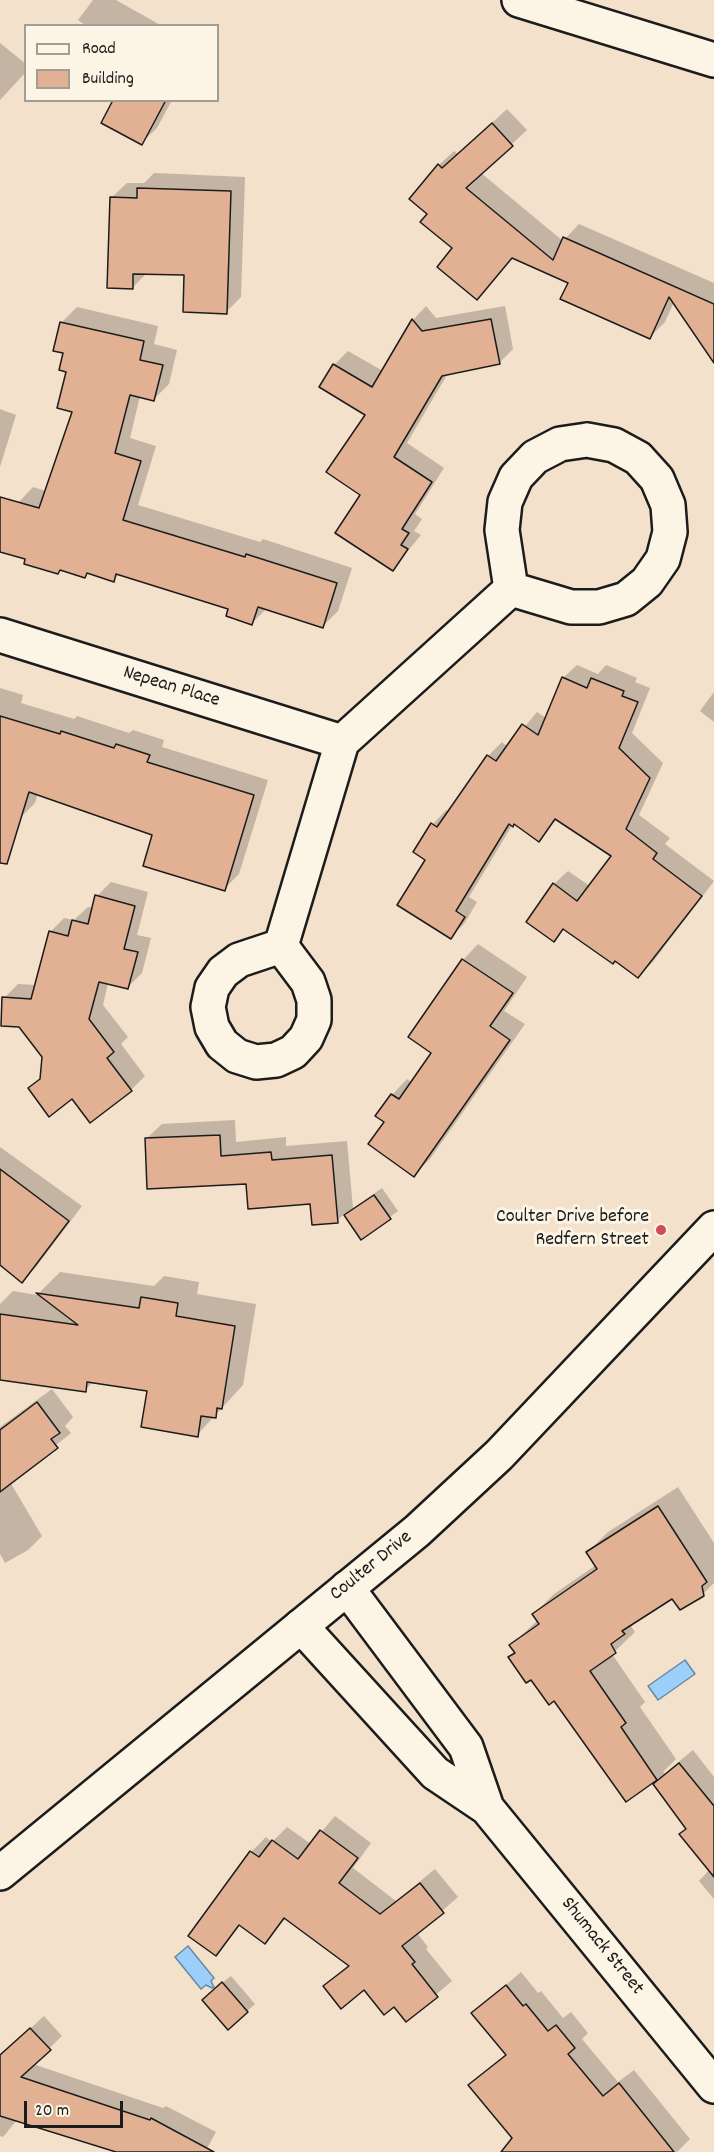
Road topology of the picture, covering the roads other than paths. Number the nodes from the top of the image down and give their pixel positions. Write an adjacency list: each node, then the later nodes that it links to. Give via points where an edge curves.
1 (519, 0): 2 (street)
2 (714, 60)
3 (512, 589): 3 (street, via 502,530 505,502 516,477 535,457 560,444 587,440 614,445 638,458 657,479 668,505 670,532 663,559 647,582 626,598 599,607 571,607); 5 (street)
4 (0, 635): 5 (street, Nepean Place)
5 (342, 741): 6 (street)
6 (281, 946)
7 (714, 1228): 8 (street, Coulter Drive, via 499,1455 417,1531)
8 (347, 1588): 9 (street, Coulter Drive); 10 (street, Shumack Street, via 466,1747)
9 (301, 1626): 10 (street, Shumack Street, via 435,1773); 11 (street, Coulter Drive)
10 (487, 1808): 12 (street, Shumack Street)
11 (0, 1873)
12 (714, 2085)

